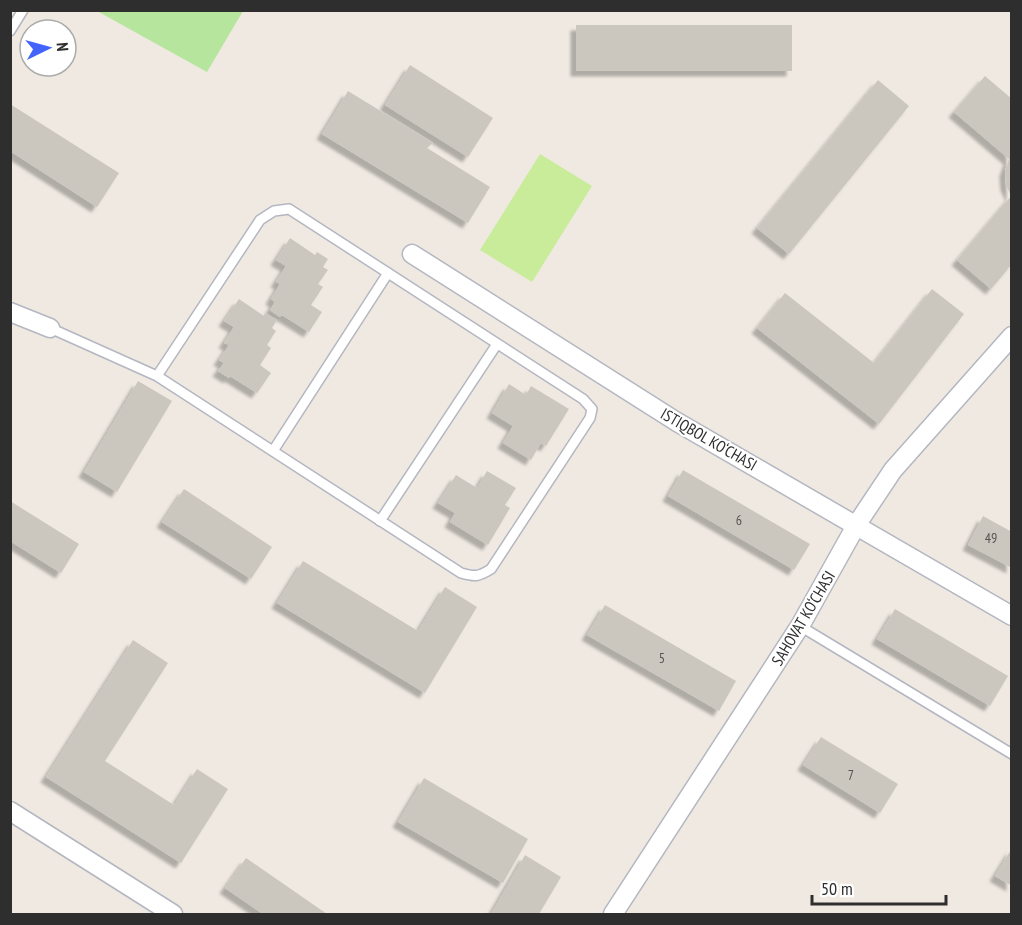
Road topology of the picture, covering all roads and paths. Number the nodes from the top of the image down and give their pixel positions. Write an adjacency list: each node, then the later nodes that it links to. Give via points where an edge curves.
1 (23, 10): 2 (lane)
2 (10, 31)
3 (412, 254): 12 (street, ISTIQBOL KO‘CHASI, via 677,422)
4 (388, 273): 8 (lane); 9 (lane, via 289,208 274,211 260,220); 10 (lane)
5 (10, 312): 6 (street)
6 (50, 328): 9 (lane)
7 (1011, 336): 12 (street, SAHOVAT KO‘CHASI, via 893,470)
8 (497, 344): 11 (lane); 11 (lane, via 583,399 592,409 590,418 490,569 479,576 461,573)
9 (157, 376): 10 (lane)
10 (273, 451): 11 (lane)
11 (380, 521)
12 (857, 524): 13 (street, ISTIQBOL KO‘CHASI); 14 (street, SAHOVAT KO‘CHASI)
13 (1011, 616)
14 (800, 626): 15 (lane); 18 (street, SAHOVAT KO‘CHASI)
15 (1010, 750)
16 (10, 811): 17 (street)
17 (173, 915)
18 (614, 915)

